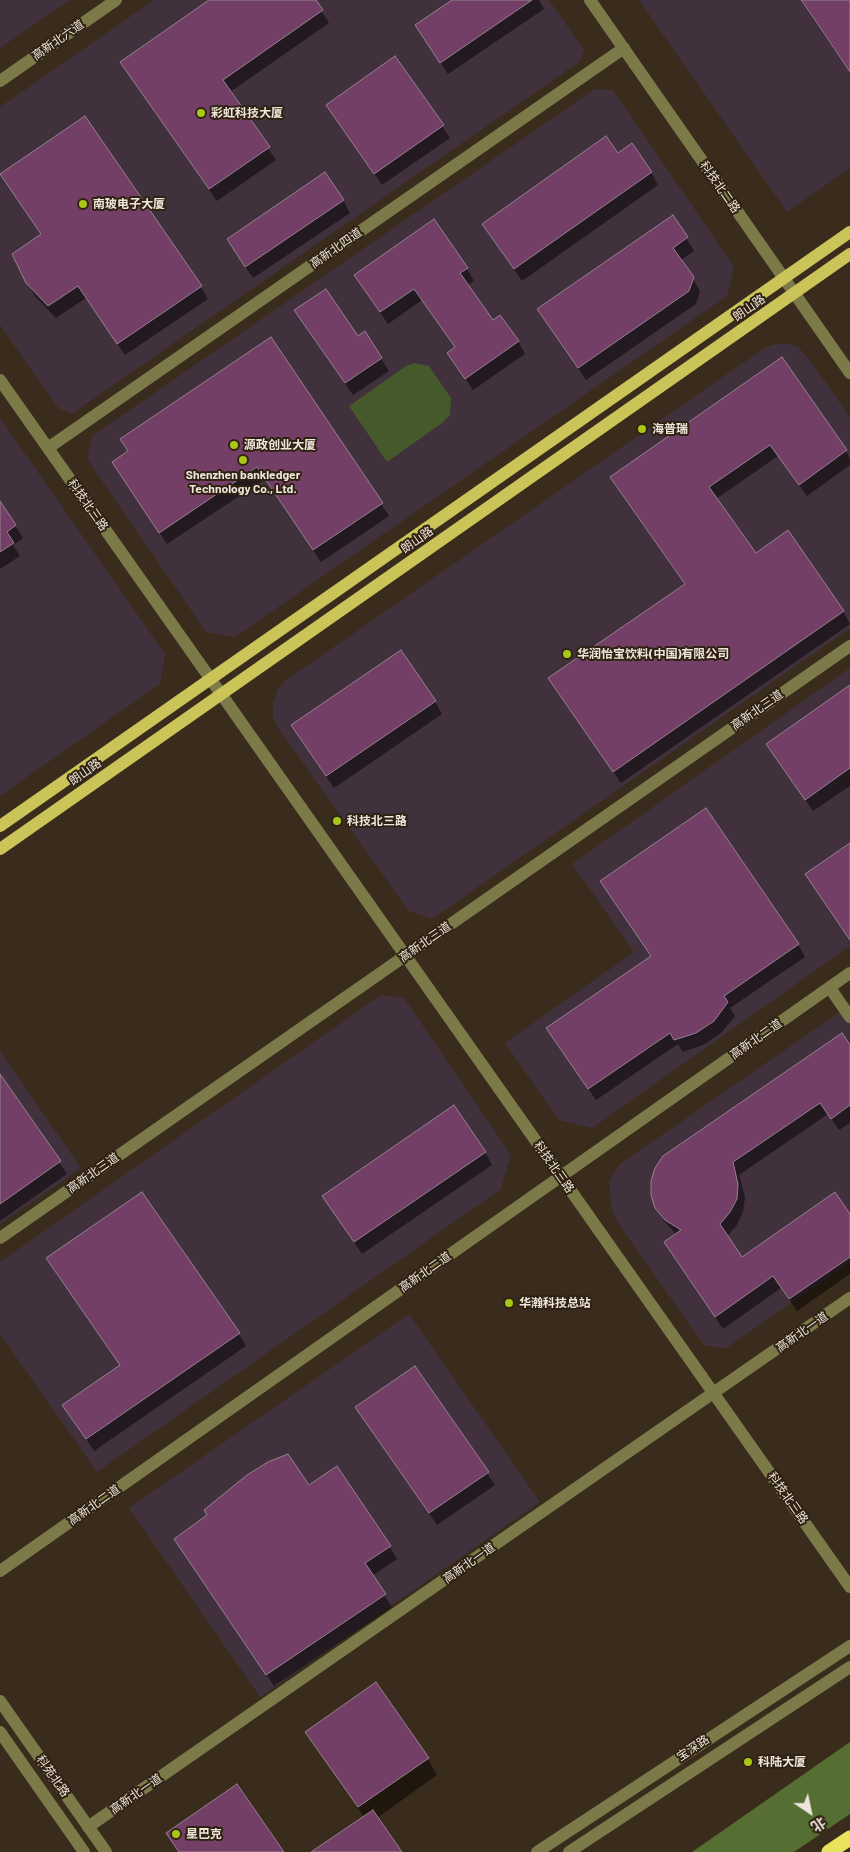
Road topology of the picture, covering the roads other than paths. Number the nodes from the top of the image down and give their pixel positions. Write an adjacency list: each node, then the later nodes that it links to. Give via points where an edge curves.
1 (116, 0): 4 (street, 高新北六道)
2 (590, 0): 3 (street, 科技北二路)
3 (624, 48): 7 (street, 科技北二路); 11 (street, 高新北四道)
4 (0, 81)
5 (850, 232): 7 (main road, 朗山路)
6 (850, 254): 8 (main road, 朗山路)
7 (783, 278): 8 (street, 科技北二路); 13 (main road, 朗山路)
8 (794, 293): 9 (street, 科技北二路); 14 (main road, 朗山路)
9 (850, 373)
10 (0, 380): 11 (street, 科技北三路)
11 (48, 448): 13 (street, 科技北三路)
12 (850, 646): 17 (street, 高新北三道)
13 (210, 679): 14 (street, 科技北三路); 15 (main road, 朗山路)
14 (221, 694): 16 (main road, 朗山路); 17 (street, 科技北三路)
15 (0, 826)
16 (0, 848)
17 (405, 956): 21 (street, 科技北三路); 22 (street, 高新北三道)
18 (850, 973): 19 (street, 高新北二道)
19 (830, 988): 20 (street); 21 (street, 高新北二道)
20 (850, 1017)
21 (561, 1177): 24 (street, 科技北三路); 25 (street, 高新北二道)
22 (0, 1238)
23 (850, 1298): 24 (street, 高新北一道)
24 (713, 1393): 26 (street, 科技北三路); 31 (street, 高新北一道)
25 (0, 1571)
26 (850, 1587)
27 (850, 1646): 35 (street, 宝深路)
28 (850, 1667): 36 (street, 宝深路)
29 (0, 1701): 31 (street, 科苑北路)
30 (0, 1732): 33 (street, 科苑北路)
31 (88, 1827): 34 (street, 科苑北路)
32 (850, 1838): 37 (highway)
33 (84, 1852)
34 (106, 1852)
35 (536, 1852)
36 (569, 1852)
37 (829, 1852)

